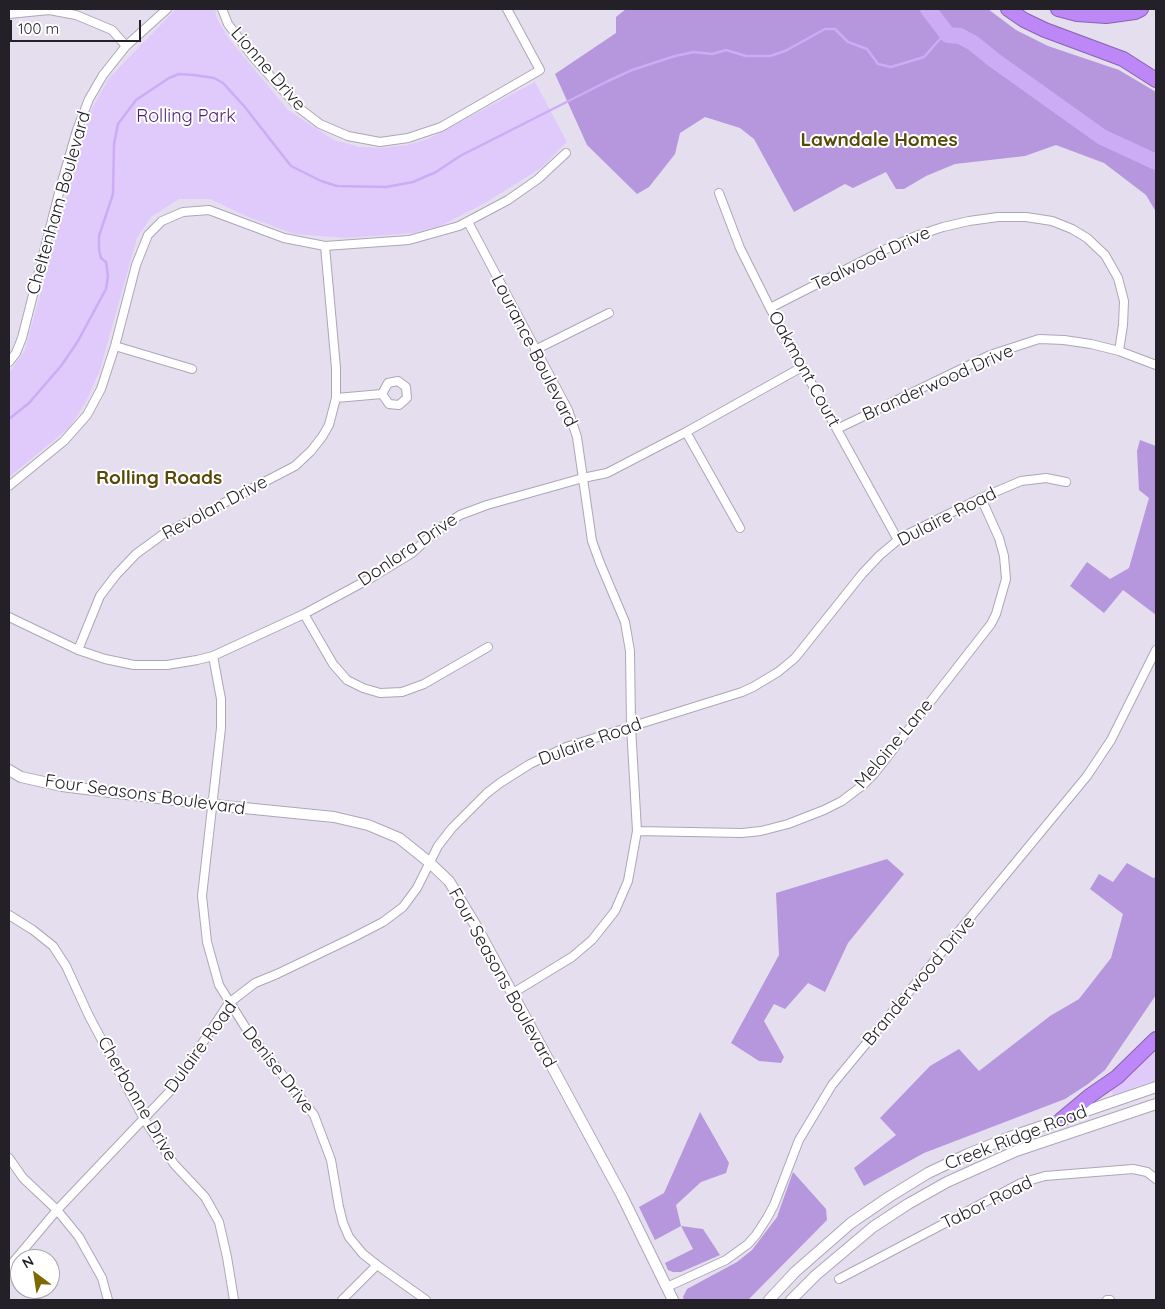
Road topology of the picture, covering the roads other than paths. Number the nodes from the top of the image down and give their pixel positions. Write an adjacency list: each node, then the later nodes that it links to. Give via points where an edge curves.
1 (167, 9): 8 (street, Cheltenham Boulevard)
2 (222, 9): 3 (street, Lionne Drive, via 228,24 253,57 299,108 320,124 348,136 380,142 408,138 441,127 540,70)
3 (507, 9)
4 (1008, 9): 9 (highway, via 1045,30 1123,60)
5 (1058, 9): 6 (highway, via 1106,16)
6 (1141, 9)
7 (9, 14): 8 (street, via 49,10 76,15 112,30)
8 (126, 46): 19 (street, Cheltenham Boulevard, via 88,99 22,338)
9 (1156, 80)
10 (566, 154): 12 (street, via 508,200)
11 (719, 193): 14 (street, Oakmont Court, via 740,248)
12 (468, 222): 13 (street, via 410,240); 17 (street, Lourance Boulevard)
13 (325, 246): 16 (street, via 284,238 209,210 183,212 162,221 148,235 136,265); 24 (street, Revolan Drive)
14 (770, 308): 18 (street, Tealwood Drive, via 916,236 970,222 1026,217 1052,221 1072,229 1105,255 1118,278 1124,301); 21 (street, Oakmont Court)
15 (609, 313): 17 (street)
16 (115, 346): 22 (street); 29 (street, via 101,389 87,415 64,441)
17 (536, 350): 27 (street, Lourance Boulevard, via 568,410 577,437)
18 (1119, 351): 20 (street, Branderwood Drive); 25 (street, Branderwood Drive, via 1082,342 1039,340 990,355)
19 (9, 362)
20 (1156, 365)
21 (802, 367): 25 (street, Oakmont Court); 26 (street, Donlora Drive)
22 (192, 370)
23 (382, 394): 24 (street)
24 (336, 398): 36 (street, Revolan Drive, via 329,425 322,437 296,466 162,535 136,554 100,596)
25 (837, 429): 32 (street, Oakmont Court)
26 (686, 432): 27 (street, Donlora Drive, via 607,473); 31 (street)
27 (583, 478): 33 (street, Donlora Drive, via 460,514 412,552); 39 (street, Lourance Boulevard, via 592,540 625,622 630,651)
28 (1066, 482): 30 (street, Dulaire Road, via 1046,478 1021,480)
29 (9, 486)
30 (981, 498): 32 (street, Dulaire Road); 42 (street, Meloine Lane, via 1004,556 1006,579 996,614 962,662 863,785 824,810 776,828 742,833)
31 (740, 528)
32 (898, 540): 39 (street, Dulaire Road, via 871,564 795,658 778,672 742,692)
33 (304, 614): 35 (street, via 333,664 347,680 380,693 402,692 424,684); 38 (street, Donlora Drive)
34 (9, 617): 36 (street, Donlora Drive)
35 (488, 647)
36 (78, 650): 38 (street, Donlora Drive, via 134,665 167,665)
37 (1156, 650): 58 (street, Branderwood Drive, via 1111,740 1087,776 832,1085 799,1140 774,1205 756,1235 726,1260)
38 (213, 656): 41 (street, Denise Drive, via 221,699)
39 (632, 726): 42 (street, Lourance Boulevard); 43 (street, Dulaire Road, via 566,747 513,774 466,813)
40 (9, 770): 41 (street, Four Seasons Boulevard, via 21,777 62,786)
41 (214, 805): 43 (street, Four Seasons Boulevard, via 334,818 368,825 400,838); 46 (street, Denise Drive, via 202,896 212,962)
42 (637, 831): 45 (street, Lourance Boulevard, via 628,881 610,918 572,957)
43 (429, 862): 45 (street, Four Seasons Boulevard, via 449,881); 46 (street, Dulaire Road, via 417,888 403,907 383,922 255,983)
44 (9, 915): 50 (street, Cherbonne Drive, via 53,946)
45 (513, 993): 58 (street, Four Seasons Boulevard)
46 (229, 1003): 50 (street, Dulaire Road, via 172,1089); 55 (street, Denise Drive, via 314,1116 331,1160 343,1224 363,1254)
47 (1156, 1039): 51 (highway, via 1117,1077)
48 (1156, 1087): 51 (street, Creek Ridge Road)
49 (1156, 1104): 65 (street, Creek Ridge Road, via 1016,1151 947,1182 873,1227)
50 (144, 1119): 54 (street, Dulaire Road); 60 (street, Cherbonne Drive, via 174,1164 205,1197 219,1222)
51 (1061, 1120): 64 (street, Creek Ridge Road, via 968,1154 889,1197 817,1252)
52 (9, 1158): 54 (street, via 23,1178)
53 (1156, 1179): 57 (street, Tabor Road, via 1147,1172 1134,1169 1045,1176 1021,1183)
54 (57, 1210): 56 (street, Dulaire Road); 59 (street, via 79,1236 102,1278)
55 (377, 1265): 61 (street); 62 (street, Denise Drive)
56 (9, 1268)
57 (839, 1279)
58 (667, 1287): 63 (street, Four Seasons Boulevard)
59 (108, 1300)
60 (234, 1300)
61 (342, 1300)
62 (426, 1300)
63 (673, 1300)
64 (769, 1300)
65 (791, 1300)

